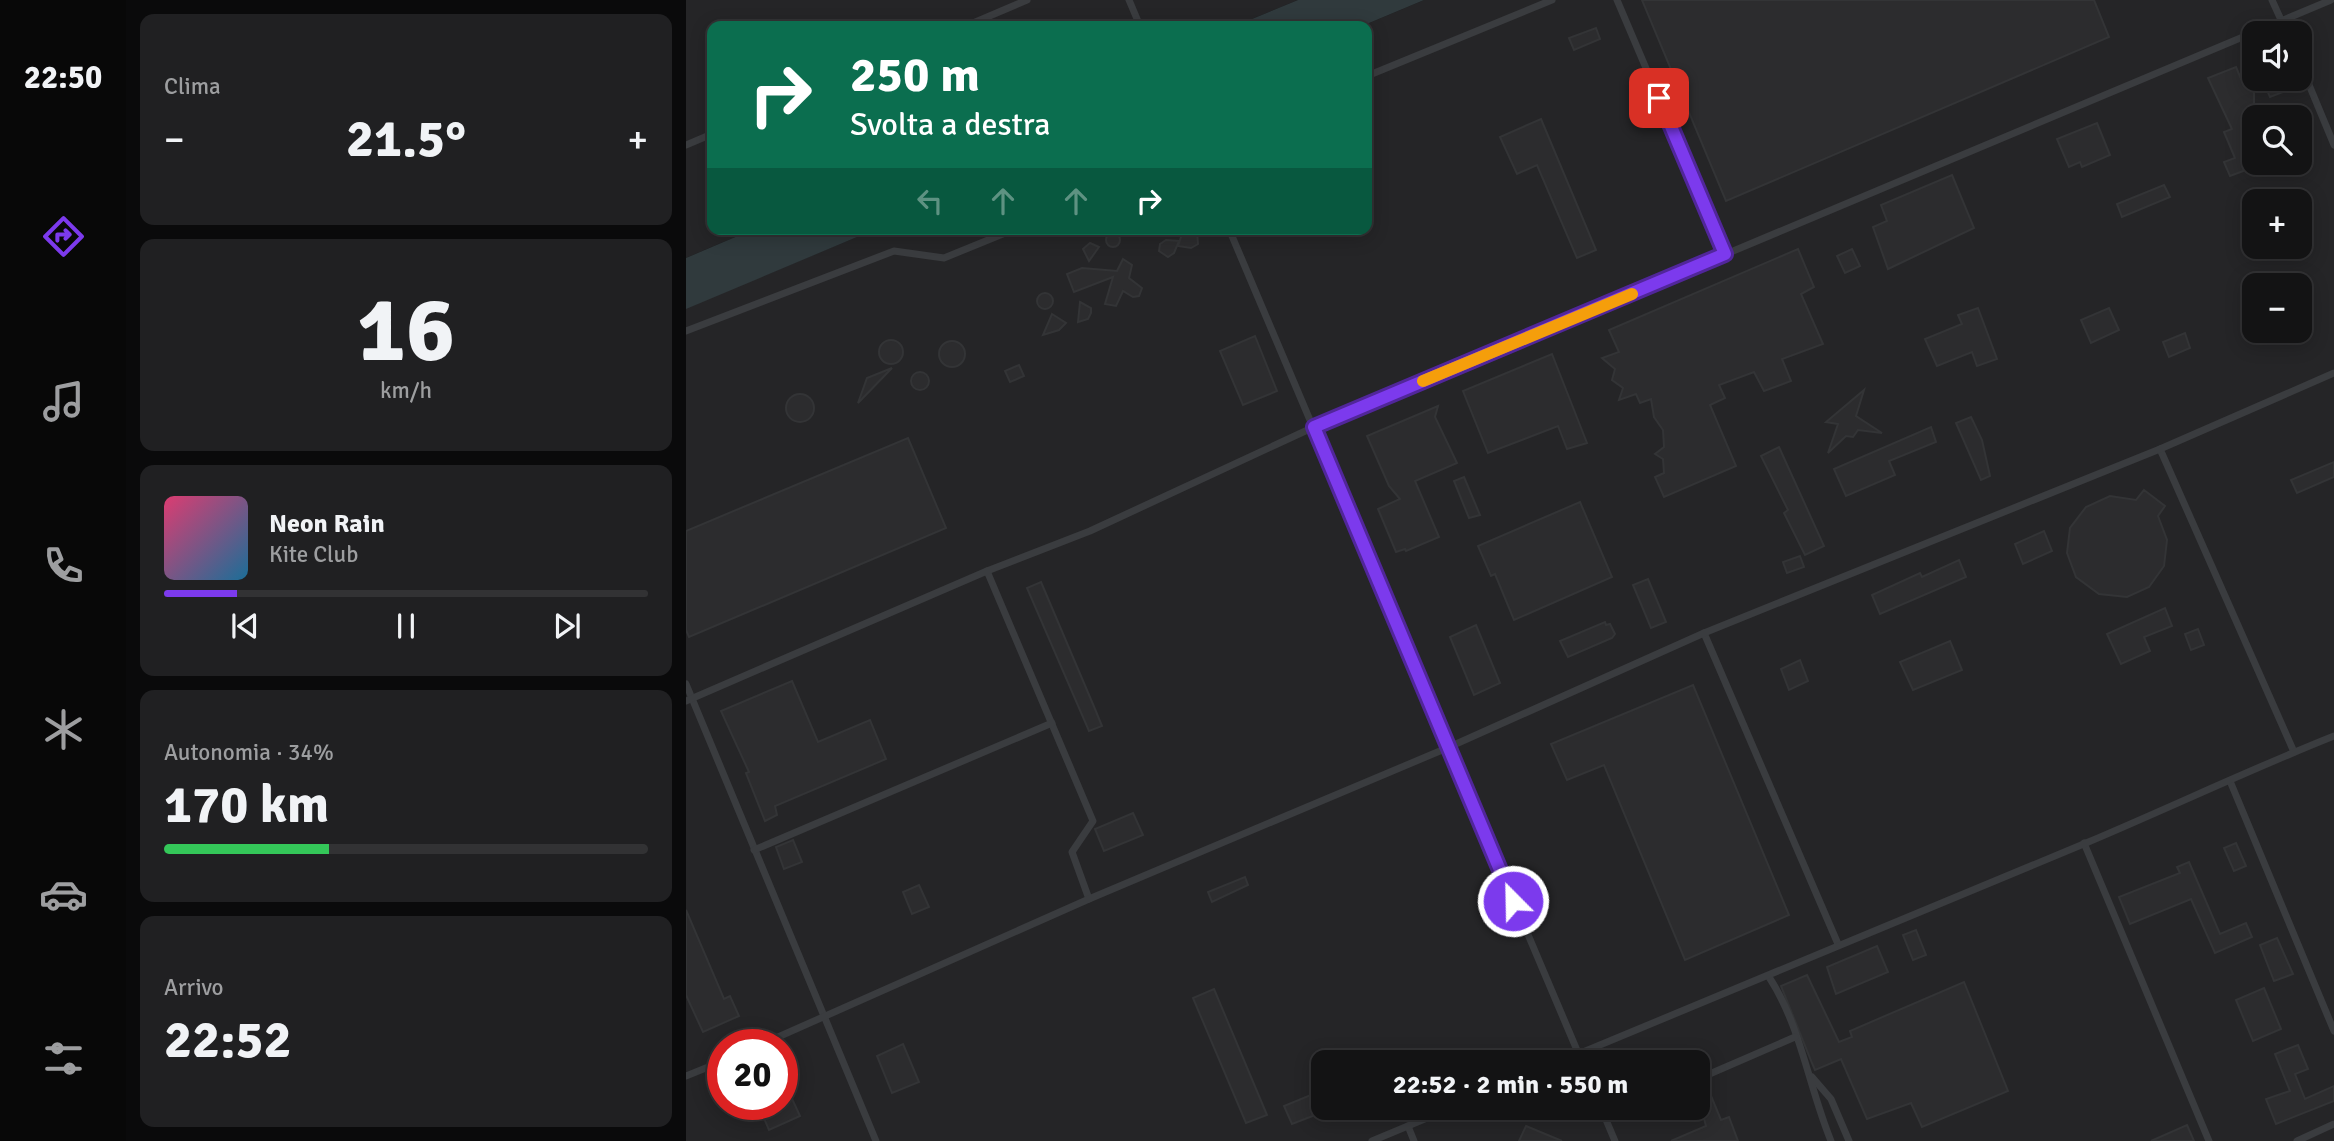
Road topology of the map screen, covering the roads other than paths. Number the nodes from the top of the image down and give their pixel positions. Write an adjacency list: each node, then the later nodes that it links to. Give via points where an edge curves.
1 (1027, 0): 7 (lane)
2 (1129, 0): 8 (lane)
3 (1552, 0): 11 (lane)
4 (1617, 0): 18 (lane)
5 (2272, 0): 9 (lane)
6 (2330, 0): 9 (lane)
7 (978, 21)
8 (1138, 21)
9 (2281, 21)
10 (2242, 37): 18 (lane)
11 (1372, 74)
12 (2312, 91): 15 (lane)
13 (707, 136): 14 (lane)
14 (686, 145)
15 (2334, 145)
16 (1000, 235): 19 (lane, via 944,258 894,251)
17 (1233, 235): 21 (lane)
18 (1725, 254): 21 (lane)
19 (686, 331)
20 (2334, 373): 22 (lane)
21 (1314, 427): 23 (lane, via 1090,531); 29 (lane)
22 (2160, 449): 24 (lane); 30 (lane)
23 (987, 571): 26 (lane); 27 (lane)
24 (1704, 634): 29 (lane); 35 (lane)
25 (686, 684): 26 (lane)
26 (689, 700): 33 (lane)
27 (1052, 723): 33 (lane); 34 (lane, via 1093,821 1072,852)
28 (2334, 736): 30 (lane)
29 (1447, 748): 34 (lane); 41 (lane)
30 (2294, 752): 31 (lane)
31 (2230, 781): 32 (lane); 39 (lane)
32 (2084, 844): 35 (lane); 57 (lane)
33 (754, 850): 37 (lane)
34 (1089, 899): 37 (lane)
35 (1838, 944): 36 (lane)
36 (1769, 977): 40 (lane); 42 (lane)
37 (825, 1018): 38 (lane); 51 (lane)
38 (798, 1029)
39 (2334, 1031)
40 (1795, 1037): 44 (lane); 46 (lane)
41 (1576, 1050)
42 (1588, 1050)
43 (707, 1067): 45 (lane)
44 (1710, 1074)
45 (686, 1076)
46 (1812, 1077): 55 (lane, via 1813,1097); 56 (lane, via 1831,1099)
47 (1422, 1120): 50 (lane)
48 (1606, 1120): 54 (lane)
49 (2334, 1124): 58 (lane)
50 (1408, 1126): 52 (lane); 53 (lane)
51 (876, 1141)
52 (1372, 1141)
53 (1414, 1141)
54 (1615, 1141)
55 (1831, 1141)
56 (1849, 1141)
57 (2209, 1141)
58 (2297, 1141)

